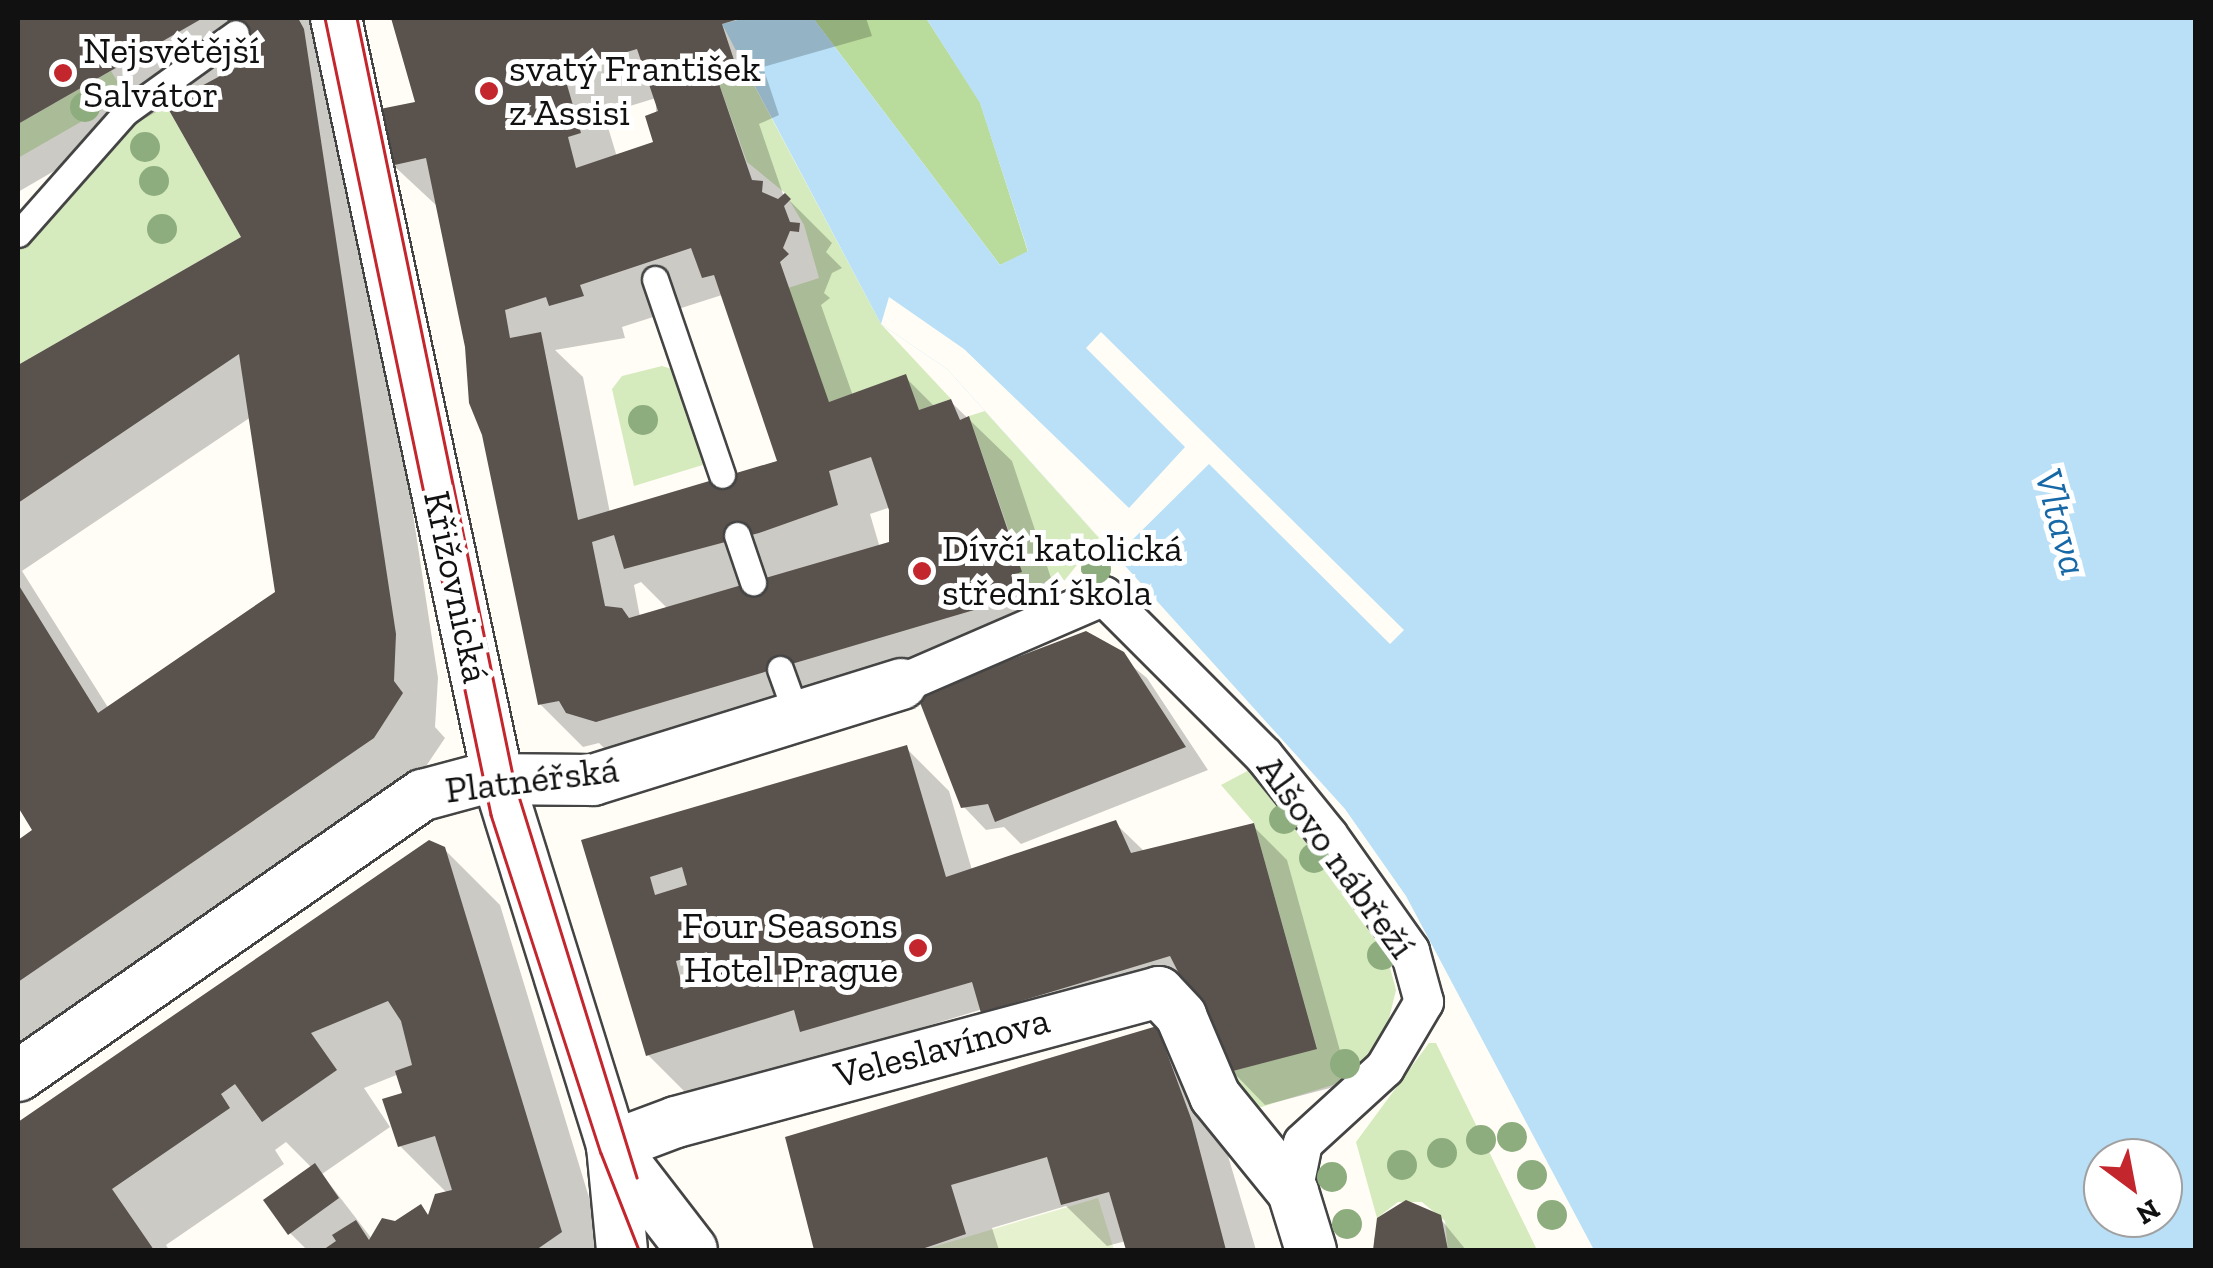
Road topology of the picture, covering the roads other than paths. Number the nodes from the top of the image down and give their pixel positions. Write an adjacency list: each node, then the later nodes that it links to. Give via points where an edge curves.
1 (336, 18): 12 (street, Křižovnická)
2 (236, 34): 3 (lane, via 126,112)
3 (18, 234)
4 (655, 279): 5 (lane)
5 (722, 476)
6 (737, 536): 7 (lane)
7 (753, 582)
8 (1104, 596): 10 (street, Platnéřská); 16 (street, Alšovo nábřeží, via 1264,756 1380,907 1420,976 1424,1002 1385,1068 1303,1142)
9 (780, 669): 11 (lane)
10 (901, 684): 11 (street, Platnéřská)
11 (797, 716): 12 (street, Platnéřská, via 593,780)
12 (498, 779): 13 (street, Platnéřská, via 423,795); 15 (street, Křižovnická)
13 (18, 1076)
14 (1215, 1096): 15 (street, Veleslavínova, via 1181,1016 1158,992 676,1122); 16 (street, Alšovo nábřeží)
15 (624, 1162): 17 (street, Křižovnická)
16 (1294, 1192): 18 (street, Alšovo nábřeží)
17 (660, 1244)
18 (1311, 1250)

